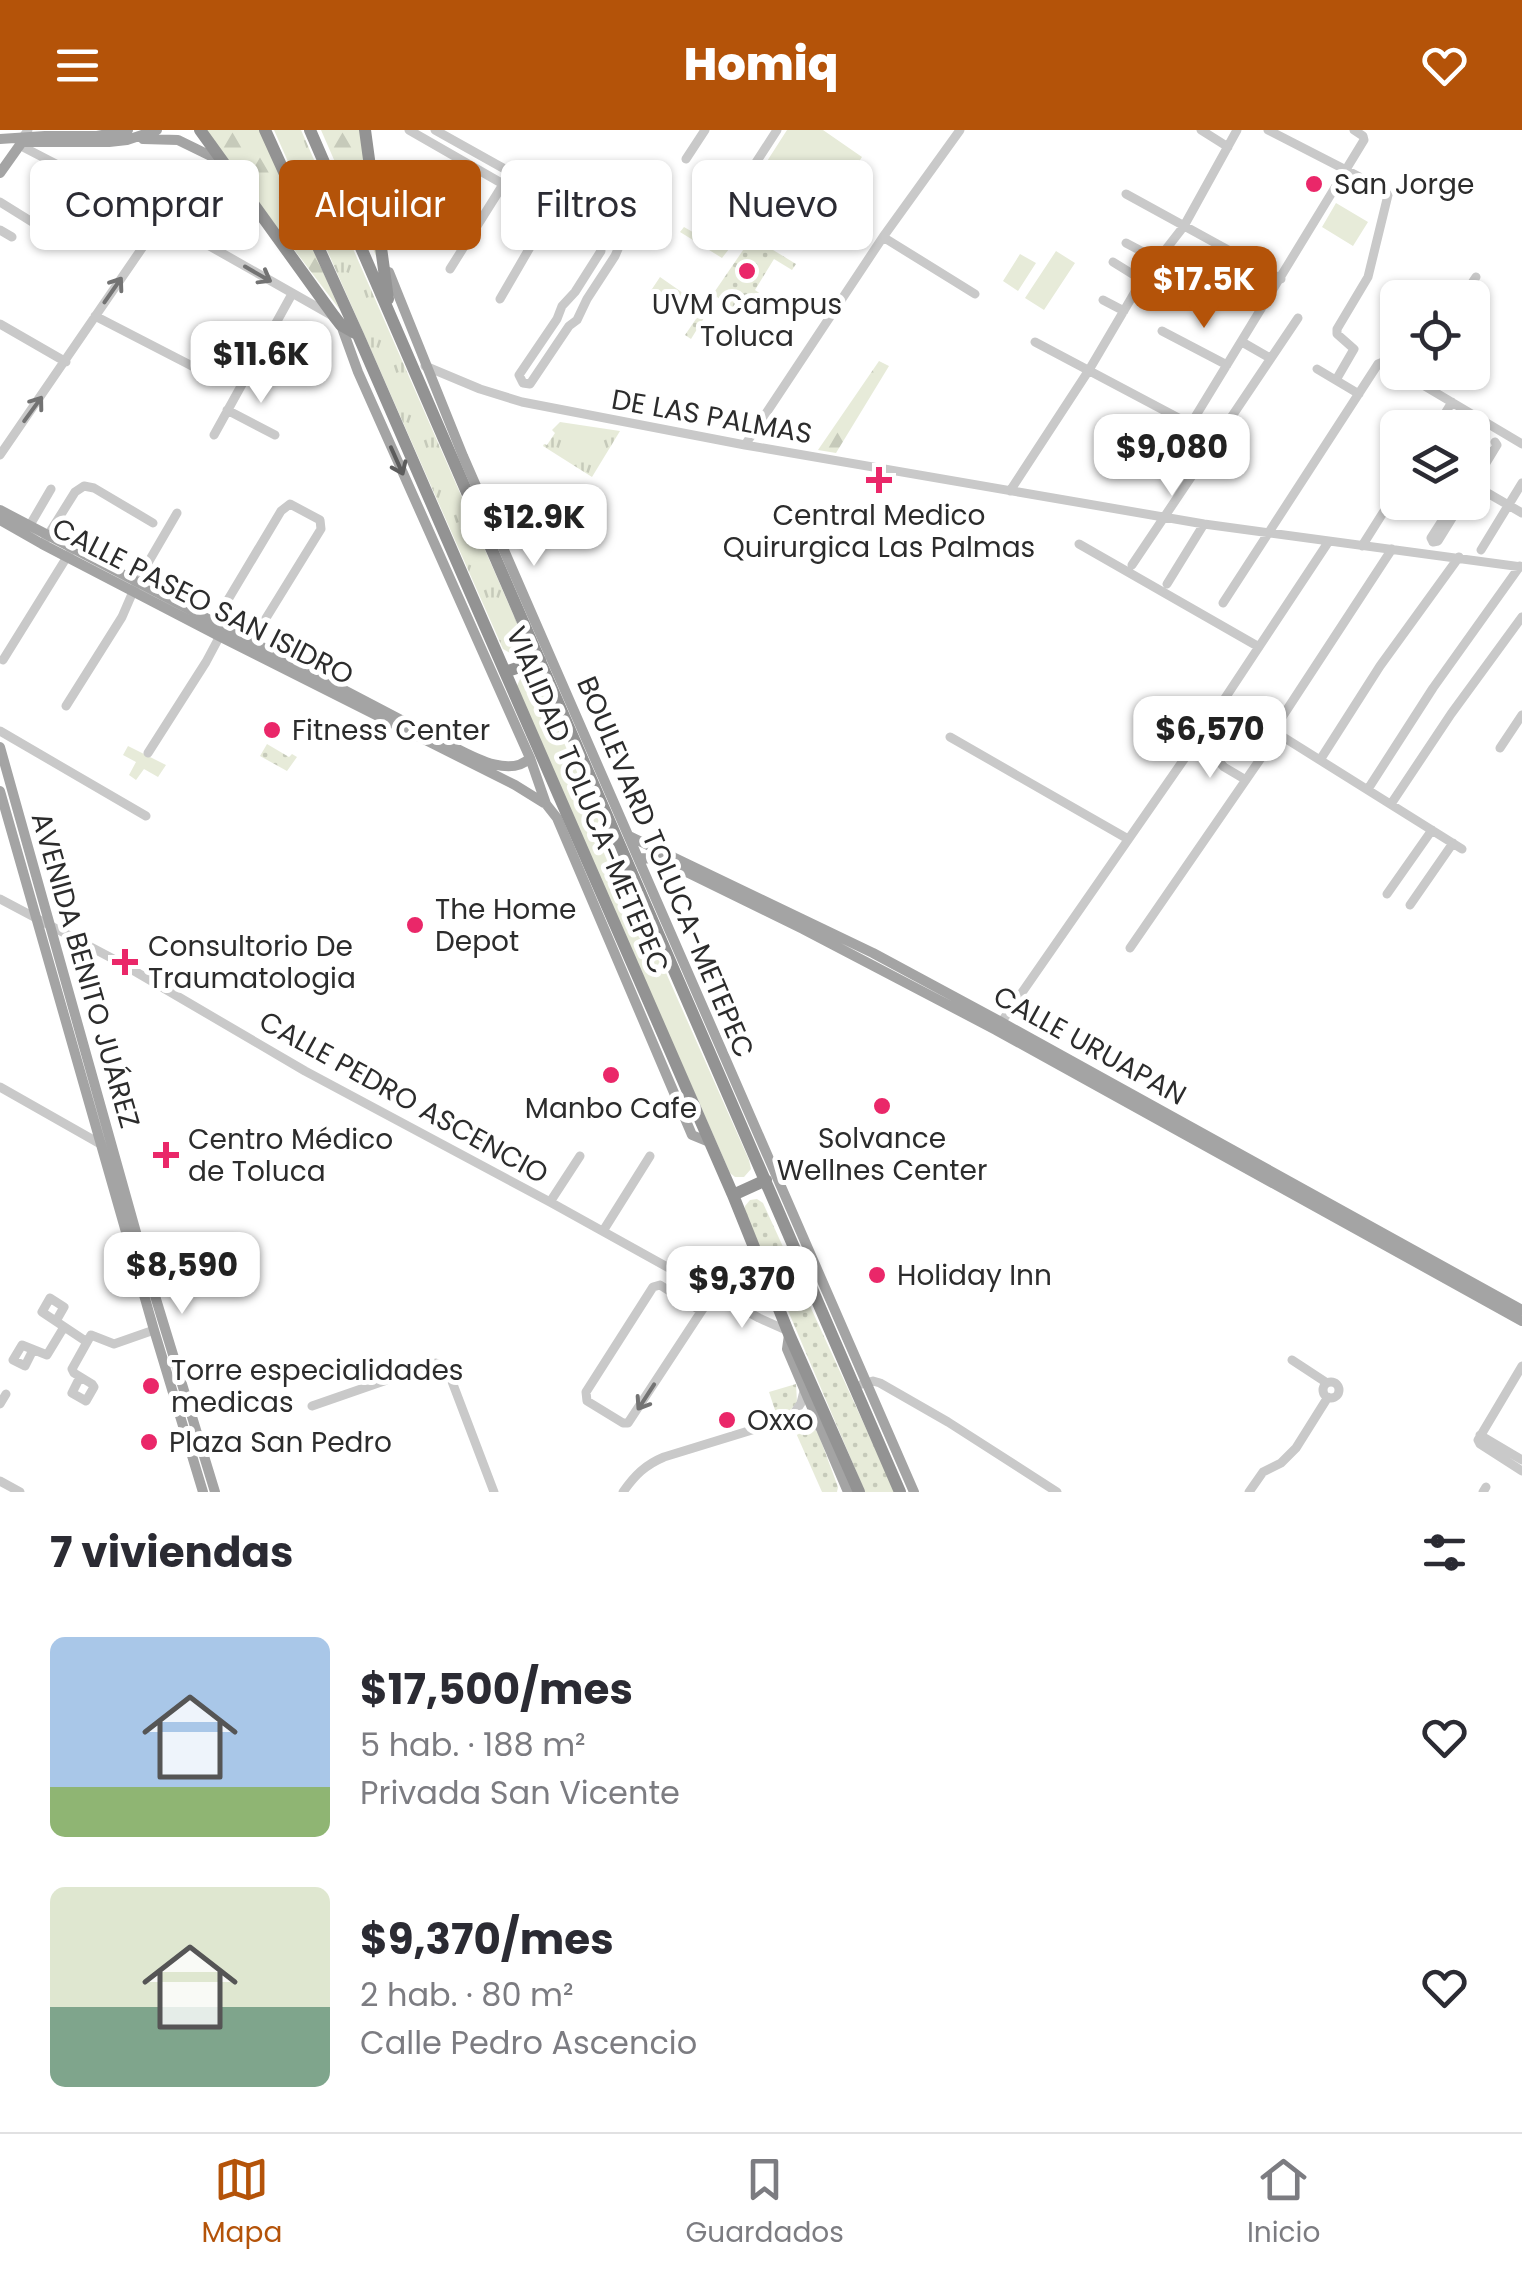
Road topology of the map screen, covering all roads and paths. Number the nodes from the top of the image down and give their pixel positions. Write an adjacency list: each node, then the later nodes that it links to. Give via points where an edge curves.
1 (157, 130): 15 (main road)
2 (200, 130): 23 (highway)
3 (264, 130): 67 (highway, VIALIDAD TOLUCA-METEPEC)
4 (310, 130): 60 (highway, VIALIDAD TOLUCA-METEPEC)
5 (409, 130): 28 (street)
6 (434, 130): 25 (street)
7 (705, 130): 20 (street)
8 (777, 130): 24 (street)
9 (960, 130): 37 (street)
10 (1201, 130): 18 (street)
11 (1237, 130): 18 (street)
12 (1268, 130): 26 (street)
13 (1354, 130): 26 (street, via 1364,138)
14 (369, 132): 44 (highway)
15 (125, 133): 16 (main road, via 92,143); 22 (main road, via 178,140)
16 (24, 136): 17 (main road); 19 (main road); 21 (street, via 25,148)
17 (3, 139): 19 (main road)
18 (1228, 146): 34 (street)
19 (14, 154): 27 (main road)
20 (686, 159)
21 (48, 160)
22 (219, 160)
23 (220, 160)
24 (758, 160)
25 (501, 167)
26 (1347, 170): 49 (street); 81 (street, via 1388,195 1371,269 1337,329 1354,349)
27 (0, 172)
28 (501, 183)
29 (501, 187): 47 (street)
30 (1126, 194): 34 (street)
31 (0, 202): 33 (street)
32 (259, 213): 63 (highway)
33 (30, 221)
34 (1184, 226): 45 (street); 49 (street)
35 (0, 230): 36 (street)
36 (12, 237)
37 (883, 237): 54 (street); 93 (street)
38 (1126, 243): 45 (street)
39 (141, 250): 59 (street, one-way to 39)
40 (215, 250): 53 (street, one-way to 53)
41 (529, 250): 55 (street)
42 (601, 250): 52 (street)
43 (618, 250): 56 (street)
44 (383, 258): 60 (highway); 77 (main road, BOULEVARD TOLUCA-METEPEC)
45 (1158, 260): 50 (street)
46 (1113, 262): 50 (street)
47 (450, 270)
48 (1476, 277): 51 (street)
49 (1281, 279): 69 (street)
50 (1142, 280): 58 (street)
51 (1474, 280)
52 (576, 292): 56 (street); 62 (street)
53 (292, 294): 63 (street); 86 (street)
54 (975, 294)
55 (500, 299)
56 (588, 300): 65 (street)
57 (1103, 300): 58 (street)
58 (1124, 311): 79 (street)
59 (95, 316): 72 (street); 76 (street)
60 (391, 316): 73 (highway, VIALIDAD TOLUCA-METEPEC)
61 (1298, 318): 71 (street)
62 (557, 319): 65 (street); 65 (street, via 519,375 523,383 532,383)
63 (337, 320): 67 (highway); 80 (main road)
64 (0, 324): 72 (street)
65 (569, 326)
66 (1162, 331): 75 (street)
67 (358, 335): 70 (highway, VIALIDAD TOLUCA-METEPEC)
68 (1035, 342): 79 (street)
69 (1242, 342): 71 (street); 75 (street)
70 (366, 354): 80 (highway); 134 (highway, VIALIDAD TOLUCA-METEPEC)
71 (1270, 358): 105 (street)
72 (66, 362): 91 (street, one-way to 72)
73 (411, 362): 77 (street, DE LAS PALMAS); 82 (highway, VIALIDAD TOLUCA-METEPEC)
74 (1380, 363): 84 (street)
75 (1228, 365): 79 (street, via 1190,423)
76 (192, 366)
77 (426, 367): 82 (main road, BOULEVARD TOLUCA-METEPEC); 93 (street, DE LAS PALMAS, via 522,402)
78 (1317, 369): 81 (street)
79 (1089, 370): 100 (street)
80 (358, 372): 148 (main road, one-way to 148)
81 (1336, 380): 84 (street)
82 (427, 386): 95 (main road, BOULEVARD TOLUCA-METEPEC); 96 (highway, VIALIDAD TOLUCA-METEPEC)
83 (1433, 390): 85 (street)
84 (1359, 394): 113 (street)
85 (1452, 402): 87 (street); 92 (street)
86 (228, 410): 89 (street); 90 (street)
87 (1447, 410)
88 (0, 430): 91 (street)
89 (214, 435)
90 (276, 436)
91 (12, 438): 94 (street)
92 (1522, 444)
93 (745, 446): 100 (street, DE LAS PALMAS)
94 (0, 455)
95 (463, 456): 96 (highway); 130 (main road, BOULEVARD TOLUCA-METEPEC)
96 (461, 476): 130 (highway, VIALIDAD TOLUCA-METEPEC)
97 (1522, 483): 101 (street)
98 (51, 489): 112 (street)
99 (1490, 491): 101 (street)
100 (1010, 492): 105 (street, DE LAS PALMAS)
101 (1510, 503): 103 (street); 119 (street)
102 (0, 510): 112 (main road, CALLE PASEO SAN ISIDRO)
103 (1522, 510)
104 (177, 513): 125 (street)
105 (1165, 517): 111 (street, DE LAS PALMAS); 122 (street)
106 (1380, 518): 117 (street)
107 (0, 520): 114 (main road, CALLE PASEO SAN ISIDRO)
108 (1442, 520): 109 (street, via 1432,541)
109 (1451, 520)
110 (153, 524): 114 (street, via 84,486)
111 (1204, 524): 113 (street, DE LAS PALMAS); 124 (street)
112 (30, 525): 114 (main road, CALLE PASEO SAN ISIDRO)
113 (1268, 532): 115 (street, DE LAS PALMAS); 126 (street)
114 (45, 539): 120 (main road, CALLE PASEO SAN ISIDRO)
115 (1329, 541): 117 (street, DE LAS PALMAS); 131 (street)
116 (1079, 544): 131 (street)
117 (1362, 546): 118 (street, DE LAS PALMAS)
118 (1392, 549): 121 (street, DE LAS PALMAS); 138 (street)
119 (1481, 550)
120 (70, 552): 125 (main road, CALLE PASEO SAN ISIDRO); 132 (street)
121 (1459, 557): 123 (street, DE LAS PALMAS); 147 (street)
122 (1132, 565)
123 (1521, 566): 151 (street)
124 (1167, 584)
125 (136, 586): 129 (main road, CALLE PASEO SAN ISIDRO); 136 (street)
126 (1223, 603)
127 (238, 617): 127 (street, via 264,623 320,534 320,520 294,504 285,506 226,603); 129 (street)
128 (1522, 617): 154 (street)
129 (225, 634): 145 (street); 148 (main road, CALLE PASEO SAN ISIDRO, via 475,757 510,766); 153 (main road, CALLE PASEO SAN ISIDRO)
130 (538, 640): 133 (highway, VIALIDAD TOLUCA-METEPEC); 159 (main road, BOULEVARD TOLUCA-METEPEC)
131 (1259, 647): 135 (street)
132 (3, 660)
133 (540, 660): 134 (highway); 165 (highway, VIALIDAD TOLUCA-METEPEC)
134 (505, 672): 141 (highway, VIALIDAD TOLUCA-METEPEC)
135 (1224, 700): 138 (street); 142 (street)
136 (66, 706)
137 (1522, 714): 144 (street)
138 (1273, 730): 147 (street)
139 (0, 731): 155 (street)
140 (950, 737): 160 (street)
141 (534, 740): 148 (highway); 149 (highway, VIALIDAD TOLUCA-METEPEC)
142 (1196, 742): 150 (street); 160 (street)
143 (0, 747): 169 (main road, AVENIDA BENITO JUÁREZ)
144 (1500, 748)
145 (148, 753)
146 (1261, 758): 150 (street)
147 (1320, 760): 151 (street)
148 (531, 762): 149 (highway); 153 (main road)
149 (548, 773): 157 (highway, VIALIDAD TOLUCA-METEPEC)
150 (1246, 780): 170 (street)
151 (1368, 790): 154 (street)
152 (0, 791): 168 (main road, AVENIDA BENITO JUÁREZ)
153 (546, 804): 156 (main road)
154 (1391, 804): 158 (street)
155 (146, 816)
156 (557, 818): 157 (highway); 173 (main road, via 692,1135)
157 (570, 825): 173 (highway, VIALIDAD TOLUCA-METEPEC)
158 (1432, 830): 161 (street); 164 (street)
159 (628, 835): 163 (main road, BOULEVARD TOLUCA-METEPEC); 171 (main road, CALLE URUAPAN, via 873,953)
160 (1128, 839): 171 (street)
161 (1452, 842): 162 (street); 167 (street)
162 (1462, 849)
163 (638, 858): 165 (main road, BOULEVARD TOLUCA-METEPEC); 171 (main road, CALLE URUAPAN, via 660,859)
164 (1388, 894)
165 (648, 895): 178 (highway, VIALIDAD TOLUCA-METEPEC); 182 (main road, BOULEVARD TOLUCA-METEPEC)
166 (0, 899): 168 (street, CALLE PEDRO ASCENCIO)
167 (1410, 905)
168 (36, 918): 169 (street, CALLE PEDRO ASCENCIO); 174 (main road, AVENIDA BENITO JUÁREZ)
169 (49, 924): 175 (main road, AVENIDA BENITO JUÁREZ); 180 (street, CALLE PEDRO ASCENCIO)
170 (1130, 948)
171 (998, 1026): 184 (main road, CALLE URUAPAN)
172 (0, 1088): 174 (street)
173 (708, 1142): 179 (highway, VIALIDAD TOLUCA-METEPEC)
174 (100, 1144): 175 (street); 188 (main road, AVENIDA BENITO JUÁREZ)
175 (115, 1152): 204 (main road, AVENIDA BENITO JUÁREZ)
176 (580, 1156): 180 (street)
177 (650, 1156): 181 (street)
178 (766, 1180): 179 (highway); 182 (highway, VIALIDAD TOLUCA-METEPEC)
179 (732, 1194): 189 (highway, VIALIDAD TOLUCA-METEPEC)
180 (550, 1202): 181 (street, CALLE PEDRO ASCENCIO)
181 (602, 1231): 183 (street, CALLE PEDRO ASCENCIO)
182 (816, 1282): 195 (highway, VIALIDAD TOLUCA-METEPEC)
183 (710, 1290): 185 (street); 189 (street, CALLE PEDRO ASCENCIO)
184 (1499, 1303): 186 (main road, CALLE URUAPAN); 187 (main road, CALLE URUAPAN)
185 (698, 1309): 185 (street, one-way to 185, via 628,1423 588,1401 586,1392 653,1287)
186 (1522, 1310)
187 (1522, 1320)
188 (154, 1330): 190 (street, via 114,1344 92,1335); 203 (main road, AVENIDA BENITO JUÁREZ)
189 (788, 1332): 196 (main road, via 787,1349); 208 (highway, VIALIDAD TOLUCA-METEPEC)
190 (88, 1342): 191 (street, via 60,1324 46,1355); 194 (street, via 72,1369)
191 (33, 1350)
192 (1292, 1360): 212 (street, via 1327,1383 1328,1398 1296,1448 1263,1472)
193 (1522, 1366): 200 (street, via 1478,1440)
194 (80, 1378)
195 (861, 1384): 209 (highway, VIALIDAD TOLUCA-METEPEC); 210 (main road); 211 (street, via 880,1383)
196 (804, 1391): 198 (street); 199 (main road)
197 (312, 1406): 205 (street, via 442,1365)
198 (791, 1418): 199 (street); 206 (street, via 649,1463)
199 (820, 1427): 207 (main road)
200 (1521, 1464)
201 (0, 1481): 202 (street)
202 (20, 1492)
203 (203, 1492)
204 (215, 1492)
205 (494, 1492)
206 (623, 1492)
207 (848, 1492)
208 (859, 1492)
209 (900, 1492)
210 (914, 1492)
211 (1057, 1492)
212 (1249, 1492)

